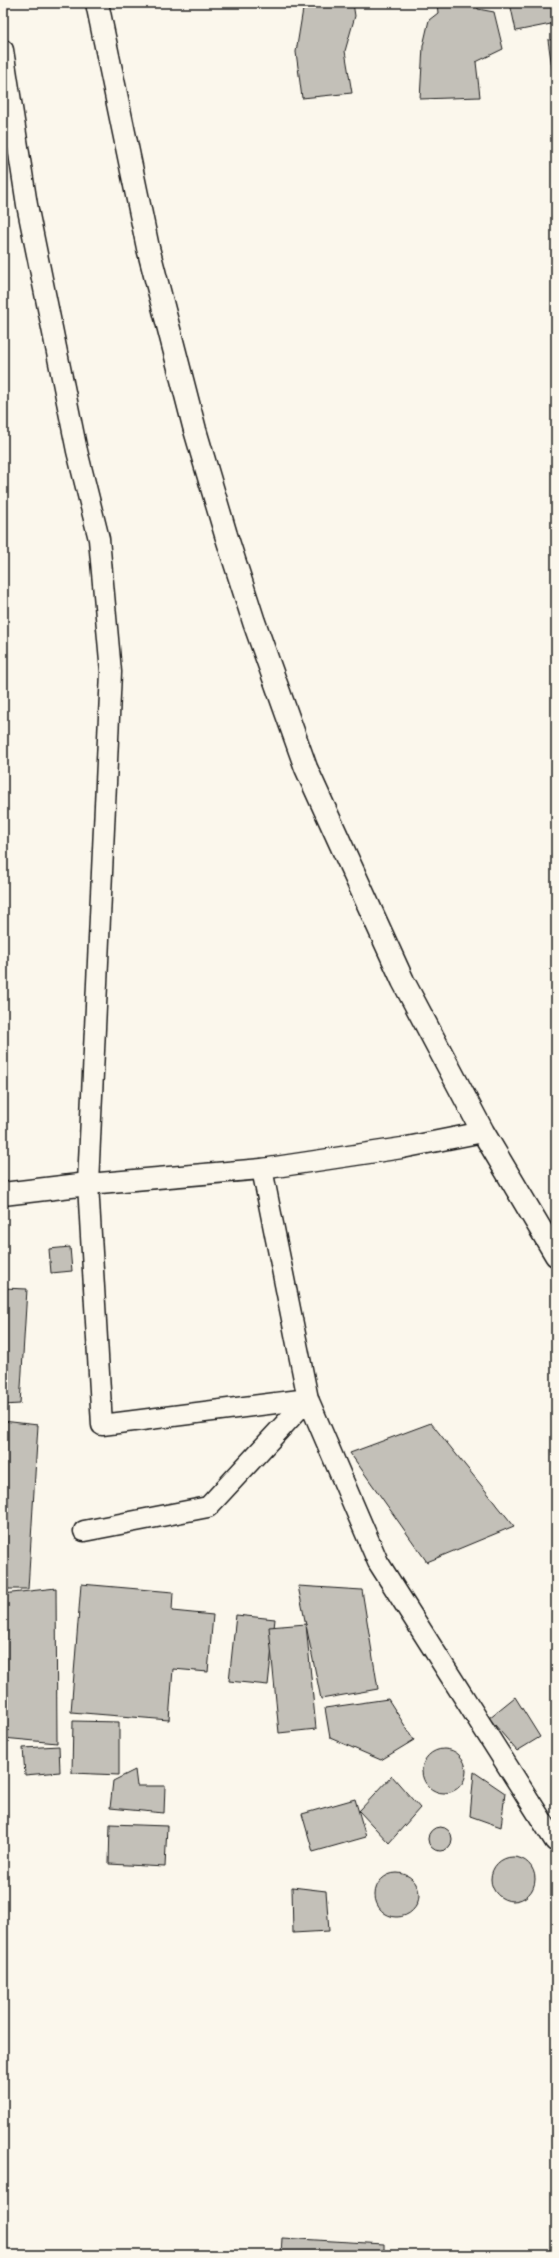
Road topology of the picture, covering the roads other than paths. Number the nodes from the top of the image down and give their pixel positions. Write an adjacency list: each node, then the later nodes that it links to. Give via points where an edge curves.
1 (97, 3): 3 (main road, via 148,248 195,430 254,622 306,768 403,981)
2 (3, 50): 5 (lane, via 28,212 77,451 99,539 111,665)
3 (483, 1132): 4 (lane, via 394,1149); 7 (main road)
4 (262, 1169): 5 (lane); 8 (lane)
5 (88, 1184): 6 (main road); 8 (lane, via 102,1425)
6 (3, 1194)
7 (556, 1255)
8 (308, 1399): 9 (lane, via 208,1507); 10 (lane, via 378,1562)
9 (84, 1531)
10 (555, 1841)

